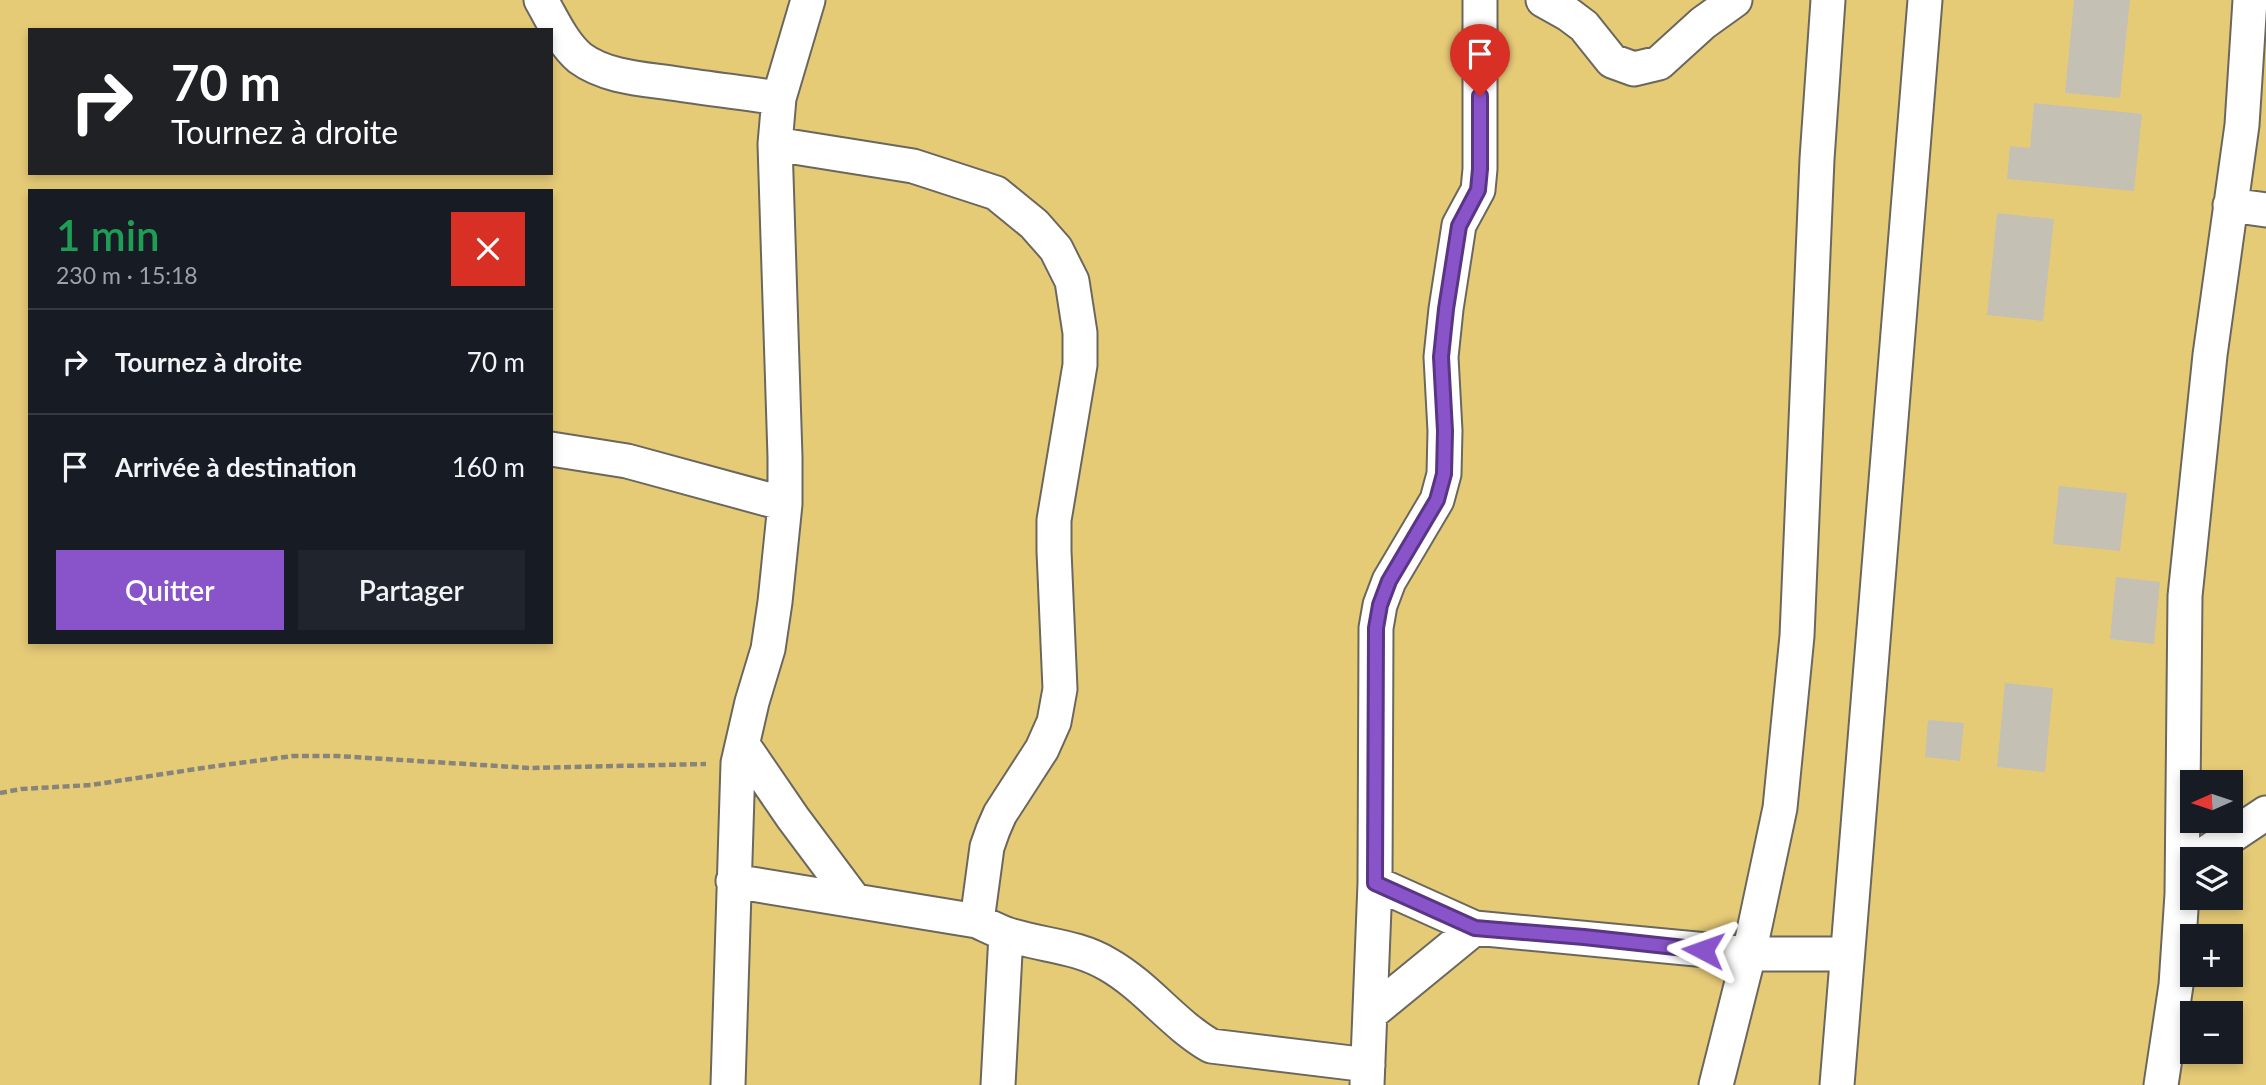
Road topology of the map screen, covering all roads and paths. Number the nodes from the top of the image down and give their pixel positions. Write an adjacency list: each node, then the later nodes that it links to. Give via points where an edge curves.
1 (541, 0): 9 (street, via 578,56 611,73)
2 (808, 0): 9 (street)
3 (1480, 0): 21 (street, via 1480,169 1478,190 1459,226 1446,309 1441,357 1444,474 1437,500 1389,581 1376,628)
4 (1543, 0): 5 (street, via 1584,26 1612,61 1634,69 1659,63)
5 (1735, 0)
6 (1828, 0): 27 (street, via 1794,685 1780,808)
7 (1925, 0): 28 (street)
8 (2250, 0): 11 (street, via 2246,85)
9 (779, 98): 10 (street)
10 (775, 145): 14 (street); 24 (street, via 913,166 996,193 1056,249 1072,281 1080,365 1054,530 1060,689 1054,722 1042,749 1000,814 987,846)
11 (2230, 205): 12 (street); 18 (street, via 2185,596)
12 (2266, 209)
13 (553, 449): 14 (street, via 627,461)
14 (785, 504): 15 (street, via 768,649)
15 (740, 754): 16 (path, via 530,768 293,756); 20 (street); 22 (street)
16 (0, 793)
17 (2266, 813): 19 (street)
18 (2191, 847)
19 (2216, 847)
20 (733, 881): 22 (street); 31 (street)
21 (1375, 883): 25 (street); 29 (street)
22 (855, 901): 24 (street)
23 (2185, 910): 35 (street)
24 (976, 920): 26 (street)
25 (1475, 928): 27 (street); 29 (street)
26 (1006, 934): 30 (street, via 1086,953 1111,966 1190,1034 1211,1046); 32 (street)
27 (1749, 954): 28 (street); 33 (street)
28 (1847, 954): 34 (street)
29 (1370, 1014): 30 (street)
30 (1368, 1075)
31 (728, 1085)
32 (998, 1085)
33 (1716, 1085)
34 (1837, 1085)
35 (2161, 1085)

